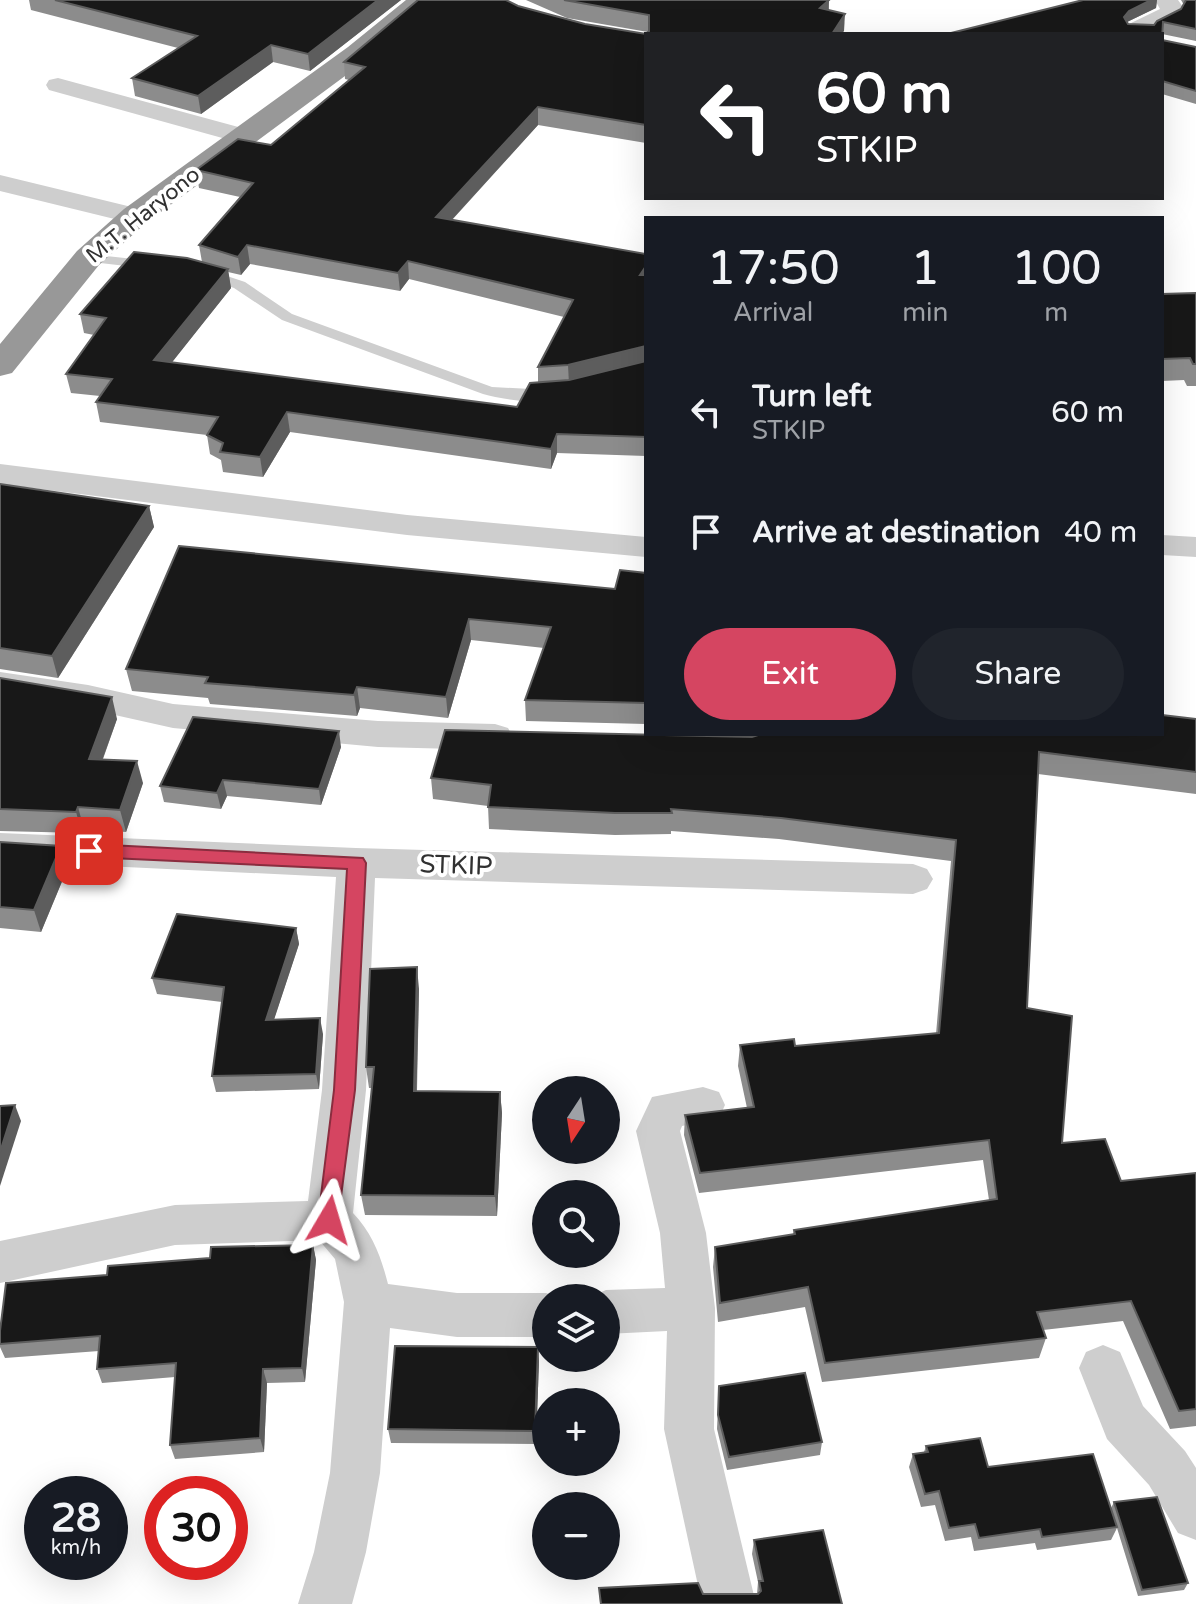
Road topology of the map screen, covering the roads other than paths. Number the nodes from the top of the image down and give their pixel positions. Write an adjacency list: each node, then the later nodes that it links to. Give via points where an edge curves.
1 (422, 0): 5 (highway, M.T. Haryono)
2 (1166, 0): 3 (street, via 1172,7 1169,13)
3 (1139, 32)
4 (58, 85): 5 (street)
5 (244, 136): 7 (highway, M.T. Haryono)
6 (0, 183): 7 (street)
7 (135, 216): 8 (highway, M.T. Haryono)
8 (88, 258): 9 (highway, M.T. Haryono); 10 (lane, via 175,267 243,284 287,317 489,391)
9 (0, 366)
10 (568, 393)
11 (0, 474): 13 (street, via 407,525)
12 (1164, 545): 14 (street)
13 (644, 547)
14 (1196, 547)
15 (0, 684): 16 (street, via 173,716 378,734)
16 (532, 738)
17 (0, 847): 18 (street, STKIP)
18 (356, 863): 19 (street, STKIP); 21 (street, via 344,1090)
19 (913, 879)
20 (703, 1105): 24 (street, via 668,1110 658,1131 683,1233)
21 (329, 1220): 22 (street, via 175,1225); 23 (street, via 350,1242)
22 (0, 1262)
23 (368, 1302): 26 (street, via 432,1315); 29 (street, via 355,1473)
24 (691, 1308): 25 (street); 30 (street, via 689,1429)
25 (620, 1311)
26 (532, 1316)
27 (1103, 1368): 28 (street, via 1125,1422 1167,1468)
28 (1196, 1515)
29 (325, 1604)
30 (729, 1604)

